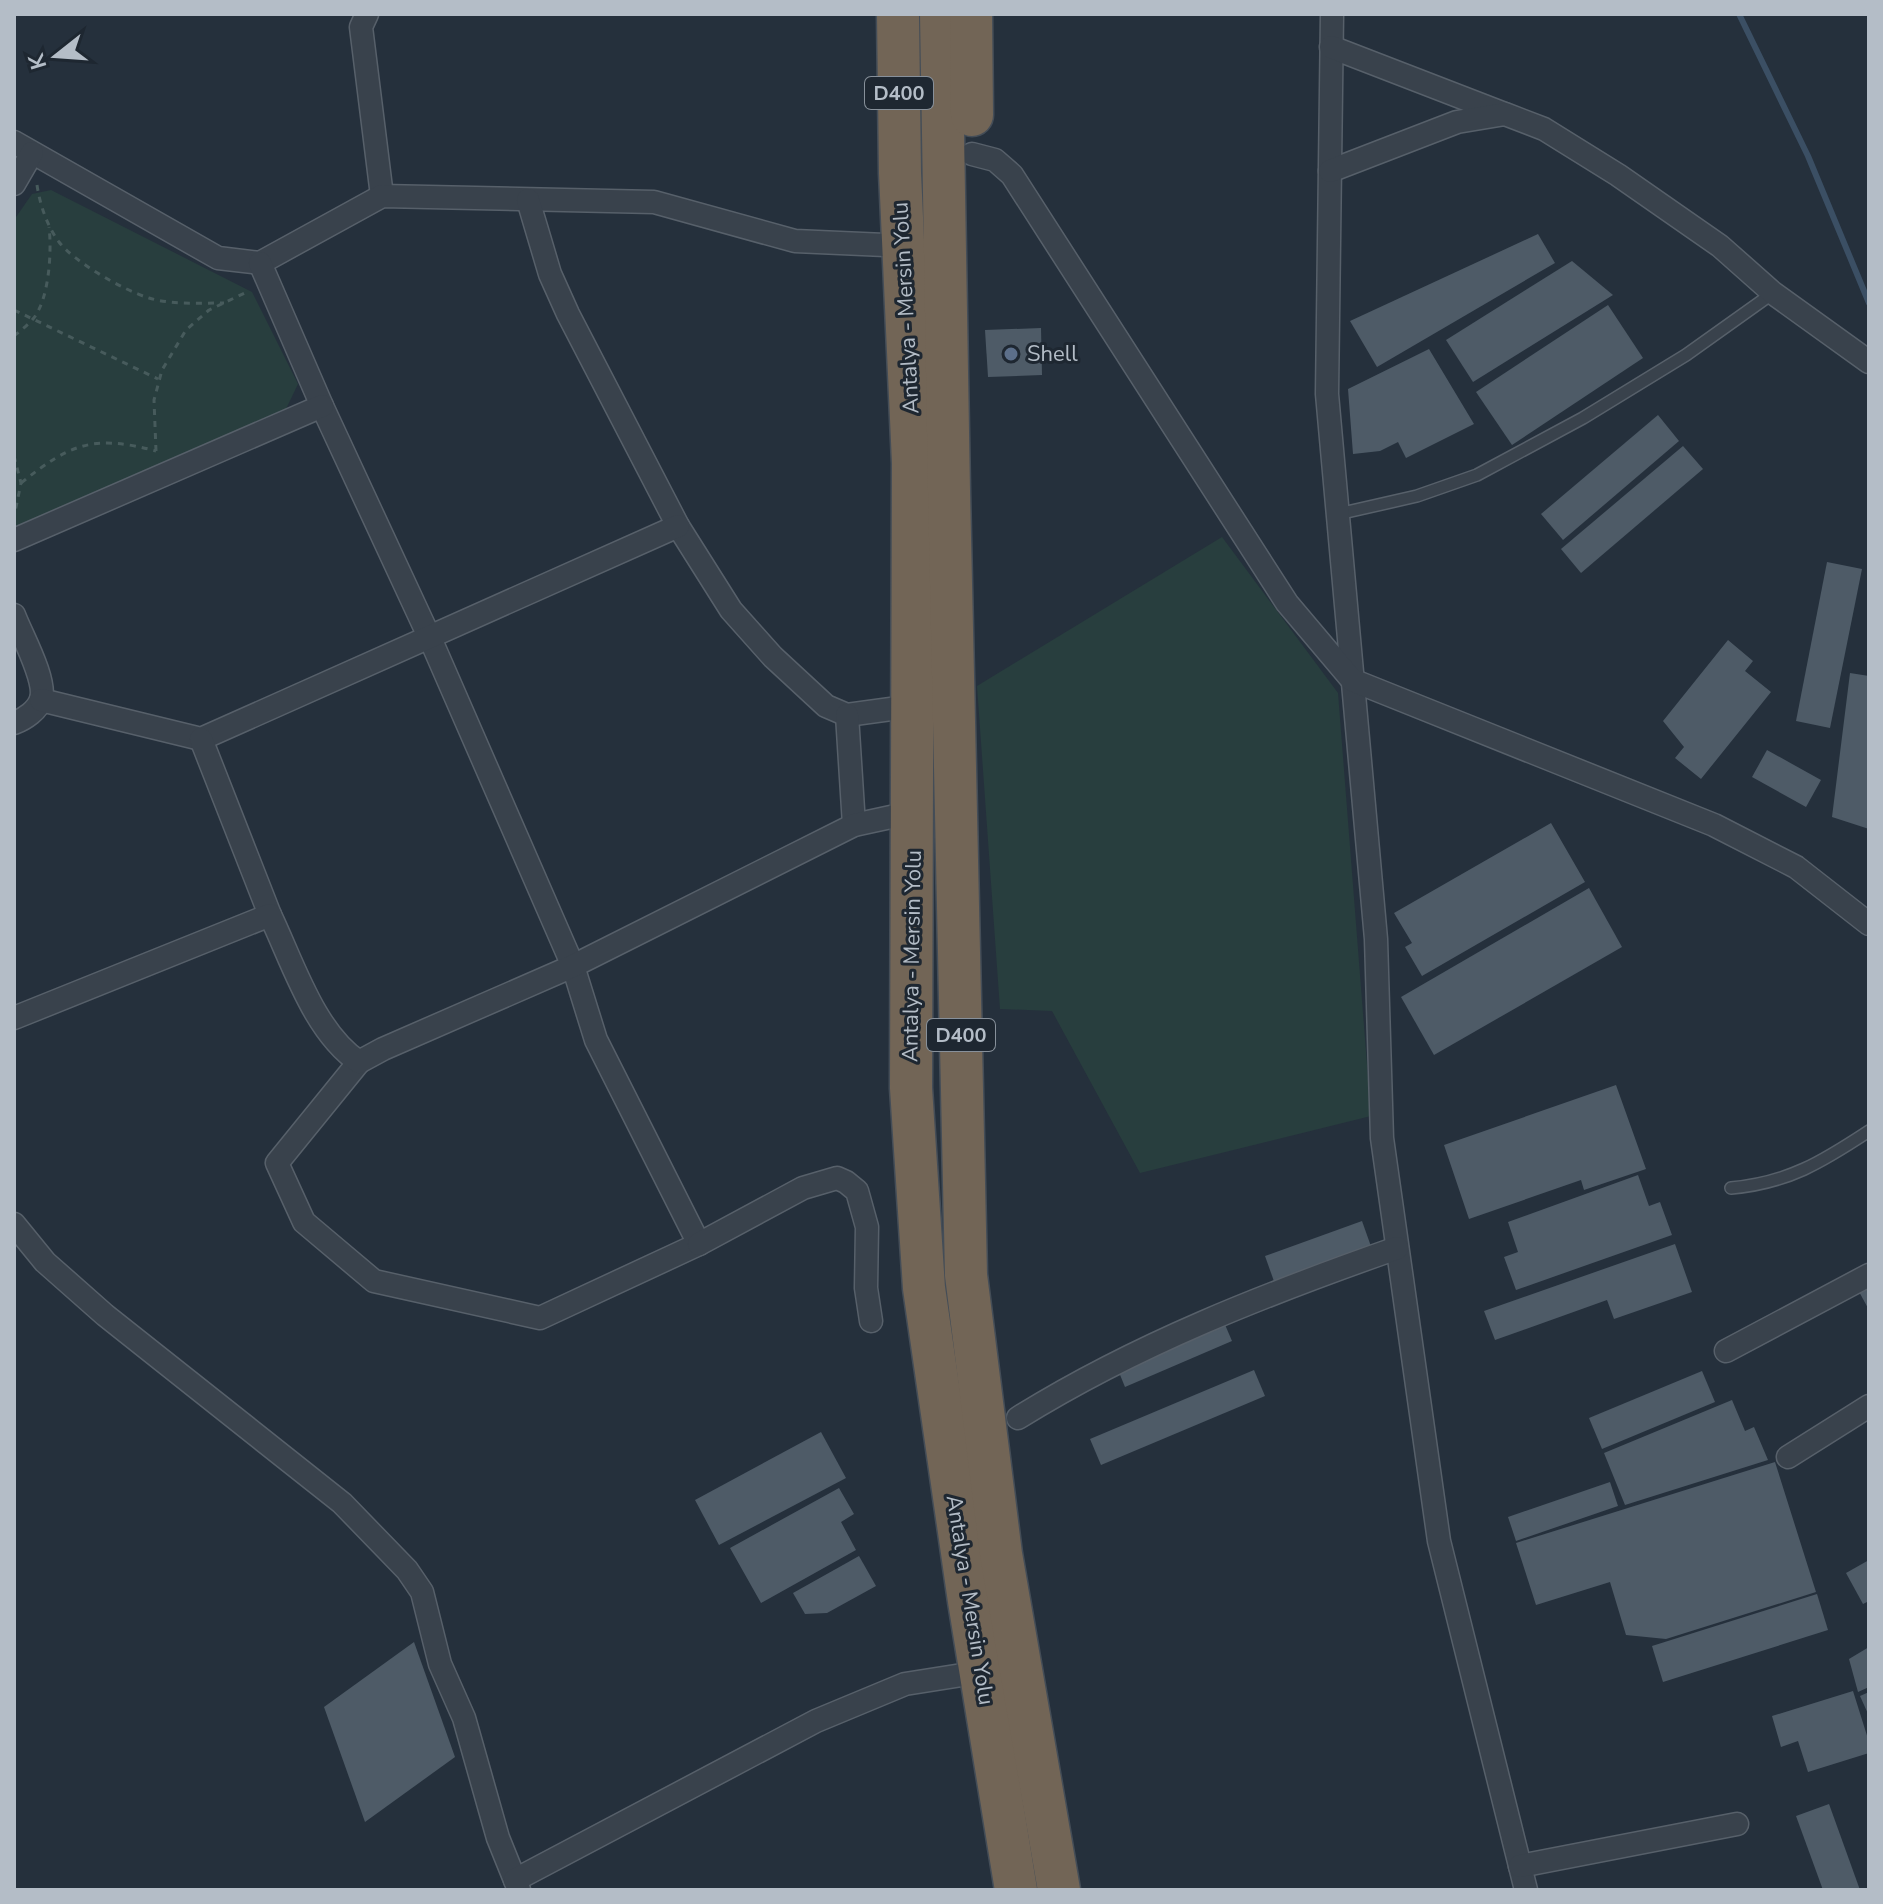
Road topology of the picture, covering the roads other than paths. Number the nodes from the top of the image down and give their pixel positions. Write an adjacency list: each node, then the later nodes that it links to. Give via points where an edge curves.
1 (367, 14): 13 (street, via 361,27)
2 (880, 14): 15 (highway)
3 (898, 14): 20 (highway, Antalya - Mersin Yolu / D400)
4 (941, 14): 10 (highway, Antalya - Mersin Yolu / D400)
5 (971, 14): 10 (highway)
6 (1332, 14): 7 (street)
7 (1331, 47): 8 (street); 11 (street)
8 (1505, 114): 11 (street, via 1457,122); 17 (street, via 1544,129 1618,175 1720,246)
9 (23, 147): 12 (street); 16 (street, via 218,258)
10 (958, 163): 26 (street, via 995,160 1012,175 1287,603); 55 (highway, Antalya - Mersin Yolu / D400, via 949,491 966,1275 1001,1554)
11 (1330, 171): 21 (street, via 1327,394)
12 (14, 184)
13 (382, 196): 14 (street); 16 (street)
14 (528, 200): 15 (street, via 654,202 795,241); 22 (street, via 568,314)
15 (885, 245): 20 (highway)
16 (263, 270): 19 (street)
17 (1773, 293): 18 (street); 21 (lane, via 1686,355 1477,475 1417,496)
18 (1869, 362)
19 (322, 406): 23 (street); 25 (street)
20 (913, 463): 28 (highway, Antalya - Mersin Yolu / D400)
21 (1338, 514): 26 (street)
22 (678, 526): 25 (street); 29 (street, via 731,610 826,706)
23 (14, 540)
24 (14, 615): 27 (street, via 42,685)
25 (429, 636): 31 (street); 36 (street)
26 (1352, 680): 35 (street, via 1754,843 1796,867); 43 (street, via 1376,939 1382,1138)
27 (41, 700): 30 (street); 31 (street)
28 (913, 706): 29 (street); 32 (highway, Antalya - Mersin Yolu / D400)
29 (847, 715): 33 (street)
30 (14, 723)
31 (201, 739): 34 (street)
32 (914, 812): 33 (street); 50 (highway, Antalya - Mersin Yolu / D400, via 911,1088 924,1288)
33 (854, 825): 36 (street)
34 (270, 915): 37 (street); 38 (street, via 324,1028)
35 (1869, 924)
36 (573, 966): 38 (street); 42 (street, via 596,1040)
37 (14, 1018)
38 (359, 1062): 42 (street, via 277,1163 304,1222 374,1281 540,1318)
39 (1869, 1131): 40 (lane, via 1804,1171)
40 (1731, 1188)
41 (14, 1224): 53 (street, via 45,1262 105,1315 342,1503 407,1570 422,1592 440,1664 464,1718)
42 (699, 1244): 45 (street, via 803,1188 837,1178 846,1182 857,1191 867,1227)
43 (1397, 1248): 48 (street, via 1153,1343 1078,1380); 52 (street, via 1439,1541)
44 (1869, 1275): 46 (street)
45 (871, 1321)
46 (1726, 1351)
47 (1869, 1406): 49 (street)
48 (1018, 1418)
49 (1788, 1457)
50 (981, 1672): 53 (street, via 905,1684 816,1721); 54 (highway, Antalya - Mersin Yolu / D400)
51 (1737, 1824): 52 (street)
52 (1520, 1866): 56 (street)
53 (517, 1885)
54 (1016, 1890)
55 (1059, 1890)
56 (1526, 1890)

